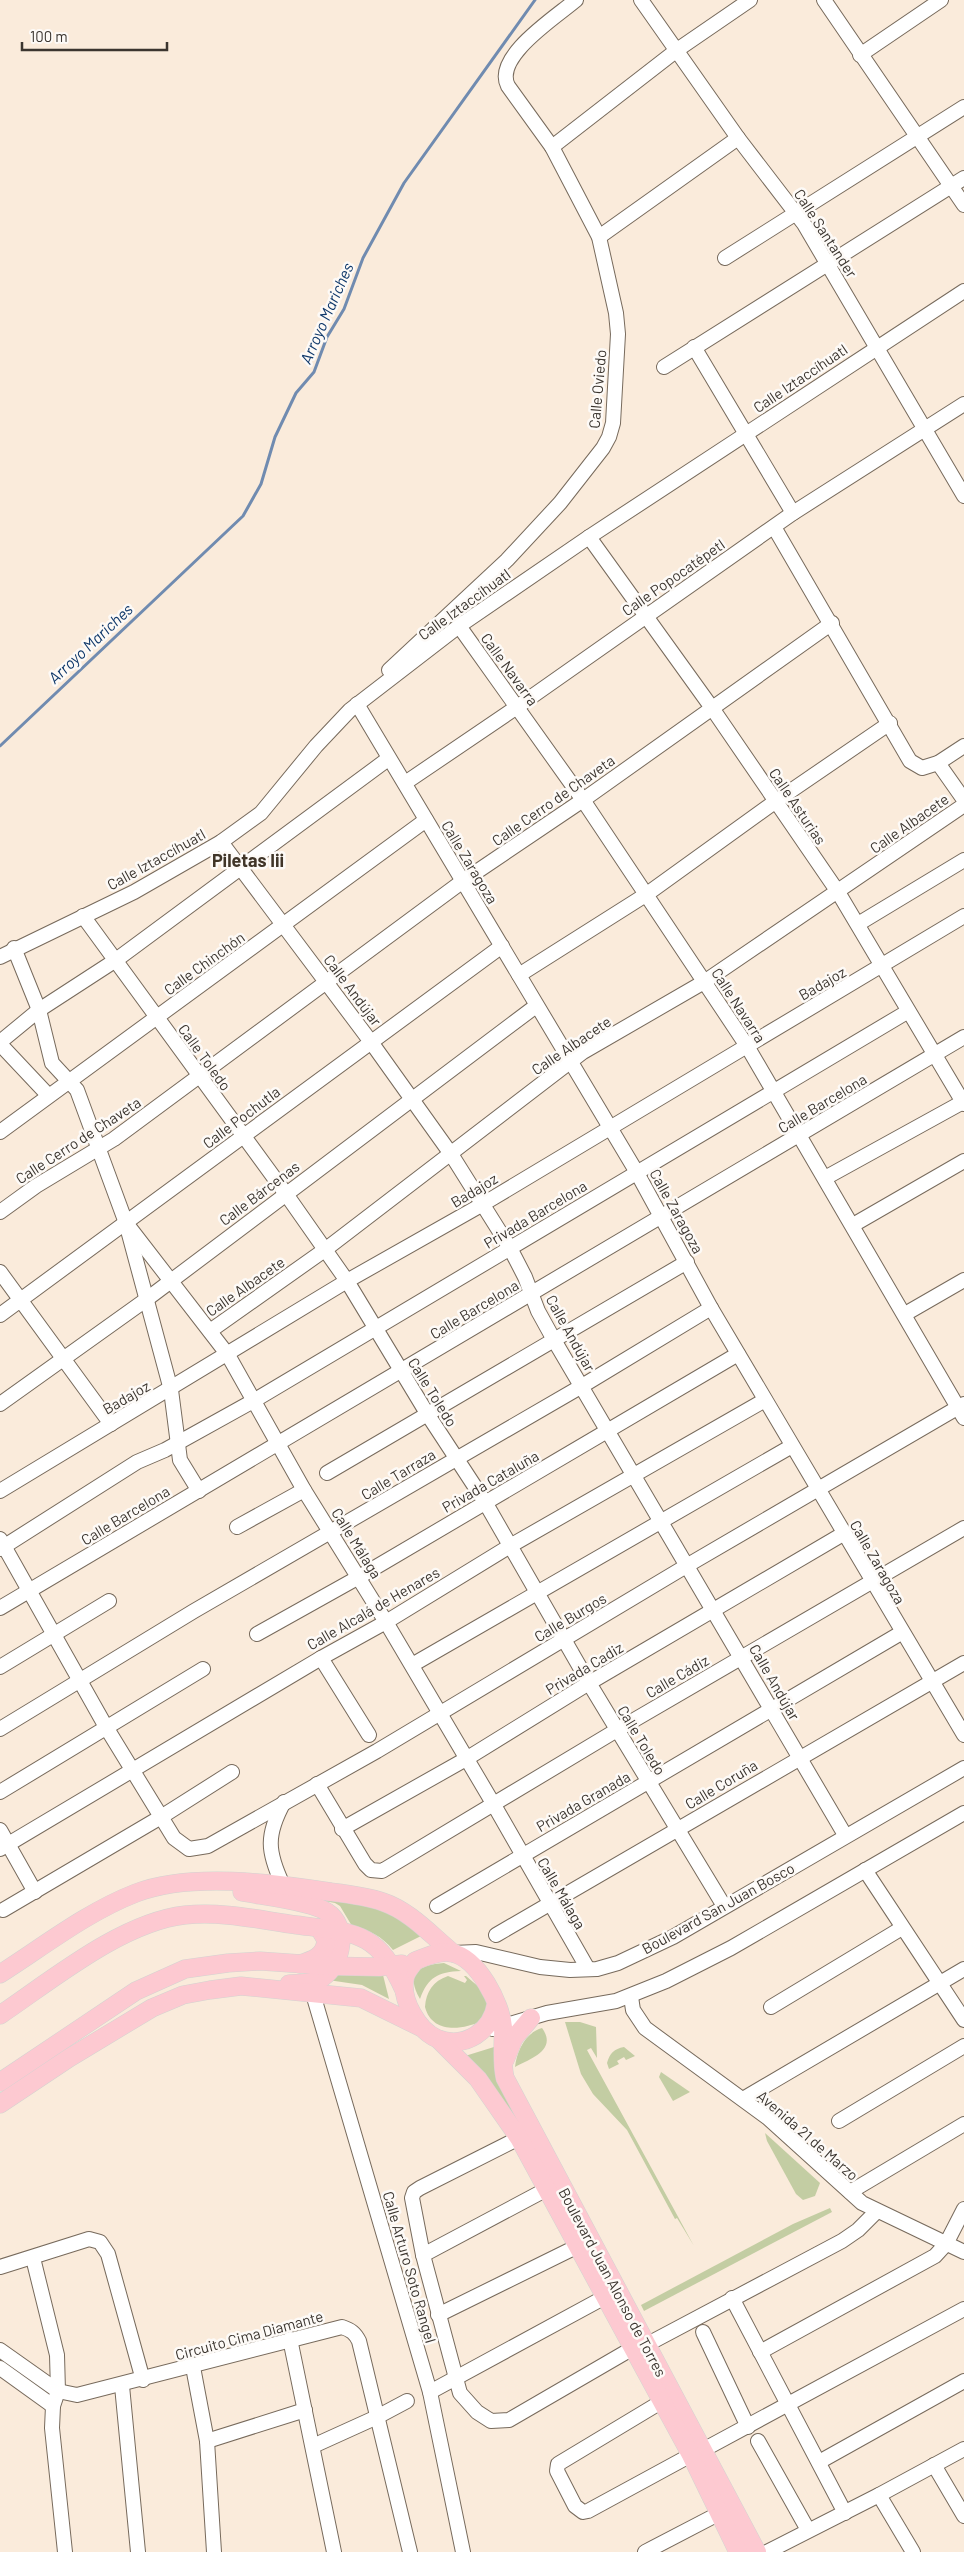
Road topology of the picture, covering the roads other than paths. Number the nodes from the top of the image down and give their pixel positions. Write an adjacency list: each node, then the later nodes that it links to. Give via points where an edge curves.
1 (576, 0): 11 (street, Calle Oviedo, via 521,46 504,74 508,86)
2 (641, 0): 6 (street, Calle Santander)
3 (750, 0): 6 (street)
4 (824, 0): 7 (street)
5 (941, 0): 7 (street)
6 (677, 50): 10 (street, Calle Santander); 11 (street)
7 (860, 55): 9 (street)
8 (964, 106): 9 (street)
9 (918, 136): 13 (street); 15 (street)
10 (738, 138): 15 (street, Calle Santander); 16 (street)
11 (552, 147): 16 (street, Calle Oviedo)
12 (964, 178): 13 (street)
13 (952, 186): 14 (street); 18 (street)
14 (964, 206)
15 (796, 212): 17 (street); 18 (street, Calle Santander)
16 (599, 237): 33 (street, Calle Oviedo, via 618,334 613,423 609,437 589,468 528,537)
17 (725, 258)
18 (828, 262): 20 (street); 21 (street, Calle Santander)
19 (964, 291): 21 (street, Calle Iztaccíhuatl)
20 (694, 347): 22 (street); 25 (street)
21 (876, 347): 24 (street, Calle Santander); 25 (street, Calle Iztaccíhuatl)
22 (664, 367)
23 (964, 404): 24 (street, Calle Popocatépetl)
24 (925, 429): 26 (street, Calle Santander); 27 (street, Calle Popocatépetl)
25 (744, 434): 27 (street); 29 (street, Calle Iztaccíhuatl)
26 (964, 496)
27 (793, 513): 28 (street, Calle Popocatépetl)
28 (774, 527): 30 (street, Calle Popocatépetl); 31 (street)
29 (589, 537): 30 (street, Calle Asturias); 32 (street, Calle Iztaccíhuatl)
30 (646, 616): 34 (street, Calle Popocatépetl); 35 (street, Calle Asturias)
31 (832, 623): 35 (street, Calle Cerro de Chaveta); 36 (street)
32 (458, 626): 33 (street, Calle Iztaccíhuatl); 34 (street, Calle Navarra)
33 (357, 704): 38 (street, Calle Zaragoza); 46 (street, Calle Iztaccíhuatl, via 316,746 261,813)
34 (517, 707): 40 (street, Calle Popocatépetl); 41 (street, Calle Navarra)
35 (712, 708): 41 (street, Calle Cerro de Chaveta); 43 (street, Calle Asturias)
36 (890, 723): 39 (street, via 914,764 922,768); 43 (street)
37 (964, 746): 39 (street)
38 (388, 759): 40 (street, Calle Zaragoza); 48 (street)
39 (938, 763): 42 (street)
40 (405, 783): 45 (street, Calle Zaragoza)
41 (583, 800): 49 (street, Calle Cerro de Chaveta); 51 (street, Calle Navarra)
42 (964, 800)
43 (776, 801): 50 (street, Calle Asturias); 51 (street)
44 (964, 805): 50 (street, Calle Albacete)
45 (426, 820): 49 (street, Calle Zaragoza); 55 (street, Calle Chinchón)
46 (221, 842): 48 (street, Calle Andújar); 52 (street, Calle Iztaccíhuatl)
47 (964, 860): 54 (street)
48 (241, 870): 55 (street, Calle Andújar); 59 (street)
49 (463, 881): 56 (street, Calle Zaragoza); 62 (street, Calle Cerro de Chaveta)
50 (838, 892): 54 (street, Calle Asturias); 63 (street, Calle Albacete)
51 (647, 894): 61 (street); 63 (street, Calle Navarra)
52 (83, 916): 57 (street, Calle Iztaccíhuatl); 59 (street, Calle Toledo)
53 (964, 916): 60 (street, Badajoz)
54 (858, 924): 60 (street, Calle Asturias)
55 (284, 926): 62 (street, Calle Andújar); 67 (street, Calle Chinchón)
56 (502, 946): 61 (street, Calle Zaragoza); 69 (street, Calle Pochutla)
57 (14, 948): 58 (street, Calle Iztaccíhuatl); 65 (street)
58 (0, 956)
59 (116, 960): 65 (street); 67 (street, Calle Toledo)
60 (882, 966): 66 (street, Calle Asturias); 71 (street, Badajoz)
61 (519, 976): 64 (street, Calle Zaragoza)
62 (327, 982): 69 (street, Calle Andújar); 74 (street, Calle Cerro de Chaveta)
63 (704, 982): 71 (street, Calle Navarra); 73 (street, Calle Albacete)
64 (536, 1006): 73 (street, Calle Zaragoza); 78 (street, Calle Bárcenas)
65 (39, 1010): 70 (street); 75 (street, via 52,1063)
66 (907, 1012): 72 (street, Calle Asturias); 76 (street, Privada Barcelona)
67 (157, 1017): 74 (street, Calle Toledo); 75 (street, Calle Chinchón)
68 (964, 1037): 72 (street, Calle Barcelona)
69 (371, 1042): 78 (street, Calle Andújar); 82 (street, Calle Pochutla)
70 (0, 1043): 77 (street)
71 (746, 1046): 76 (street, Calle Navarra); 80 (street, Badajoz)
72 (934, 1055): 79 (street, Calle Asturias); 83 (street, Calle Barcelona)
73 (569, 1062): 80 (street, Calle Zaragoza); 85 (street, Calle Albacete)
74 (198, 1077): 82 (street, Calle Toledo); 84 (street, Calle Cerro de Chaveta)
75 (70, 1081): 77 (street, Calle Chinchón); 84 (street, via 77,1090)
76 (773, 1090): 83 (street, Calle Navarra); 87 (street, Privada Barcelona)
77 (48, 1095): 81 (street, Calle Chinchón)
78 (412, 1099): 85 (street, Calle Andújar); 89 (street, Calle Bárcenas)
79 (964, 1103): 88 (street)
80 (610, 1127): 87 (street, Calle Zaragoza); 90 (street, Badajoz)
81 (0, 1132)
82 (243, 1135): 89 (street, Calle Toledo); 93 (street, Calle Pochutla)
83 (800, 1135): 88 (street, Calle Navarra); 92 (street, Calle Barcelona)
84 (100, 1148): 91 (street, Calle Cerro de Chaveta); 93 (street)
85 (451, 1154): 90 (street, Calle Andújar); 96 (street, Calle Albacete)
86 (964, 1161): 94 (street)
87 (636, 1171): 92 (street, Calle Zaragoza); 95 (street, Privada Barcelona)
88 (825, 1178): 94 (street, Calle Navarra)
89 (286, 1194): 96 (street, Calle Toledo); 99 (street, Calle Bárcenas)
90 (482, 1204): 95 (street, Calle Andújar); 101 (street, Badajoz)
91 (0, 1212)
92 (662, 1216): 97 (street, Calle Zaragoza); 102 (street, Calle Barcelona)
93 (126, 1223): 99 (street, Calle Málaga); 103 (street); 104 (street, Calle Pochutla)
94 (853, 1225): 106 (street, Calle Navarra)
95 (510, 1248): 102 (street, Calle Andújar); 108 (street, Privada Barcelona)
96 (326, 1249): 101 (street, Calle Toledo); 109 (street, Calle Albacete)
97 (687, 1262): 105 (street, Calle Zaragoza); 110 (street)
98 (0, 1272): 104 (street)
99 (171, 1280): 103 (street, Calle Bárcenas); 109 (street, Calle Málaga)
100 (964, 1280): 106 (street)
101 (347, 1281): 108 (street, Calle Toledo); 112 (street, Badajoz)
102 (532, 1294): 110 (street, Calle Andújar); 114 (street, Calle Barcelona)
103 (147, 1299): 113 (street, Calle Bárcenas); 116 (street)
104 (21, 1300): 107 (street, Calle Pochutla); 113 (street)
105 (710, 1308): 111 (street, Calle Zaragoza); 115 (street, Calle Tarraza)
106 (905, 1314): 120 (street, Calle Navarra)
107 (0, 1315)
108 (375, 1327): 114 (street, Calle Toledo); 117 (street, Privada Barcelona)
109 (210, 1331): 112 (street, Calle Málaga)
110 (554, 1340): 115 (street, Calle Andújar); 121 (street)
111 (738, 1354): 118 (street, Calle Zaragoza); 123 (street, Privada Cataluña)
112 (228, 1355): 116 (street, Badajoz); 117 (street, Calle Málaga)
113 (63, 1358): 119 (street, Calle Bárcenas); 122 (street)
114 (400, 1371): 121 (street, Calle Toledo); 125 (street, Calle Barcelona)
115 (582, 1386): 123 (street, Calle Andújar); 127 (street, Calle Tarraza)
116 (171, 1390): 122 (street, Badajoz); 124 (street)
117 (255, 1400): 124 (street, Privada Barcelona); 125 (street, Calle Málaga)
118 (765, 1400): 126 (street, Calle Zaragoza); 129 (street, Calle Alcalá de Henares)
119 (0, 1404)
120 (962, 1410): 131 (street, Calle Burgos)
121 (428, 1415): 127 (street, Calle Toledo); 128 (street)
122 (111, 1424): 132 (street, Badajoz)
123 (608, 1431): 129 (street, Calle Andújar); 134 (street, Privada Cataluña)
124 (178, 1442): 133 (street, via 180,1460); 140 (street, Privada Barcelona, via 137,1462)
125 (280, 1444): 130 (street, Calle Málaga); 133 (street, Calle Barcelona)
126 (792, 1446): 131 (street, Calle Zaragoza); 135 (street)
127 (456, 1458): 134 (street, Calle Toledo); 138 (street, Calle Tarraza)
128 (327, 1473)
129 (636, 1476): 135 (street, Calle Andújar); 141 (street, Calle Alcalá de Henares)
130 (304, 1490): 136 (street); 138 (street, Calle Málaga)
131 (818, 1490): 139 (street, Calle Zaragoza); 142 (street, Calle Burgos)
132 (0, 1491)
133 (199, 1491): 145 (street, Calle Barcelona)
134 (484, 1502): 141 (street, Calle Toledo); 143 (street, Privada Cataluña)
135 (662, 1521): 142 (street, Calle Andújar); 146 (street)
136 (237, 1527)
137 (964, 1528): 144 (street, Calle Cádiz)
138 (331, 1533): 143 (street, Calle Málaga); 161 (street, Calle Tarraza)
139 (843, 1534): 144 (street, Calle Zaragoza); 149 (street, Privada Cadiz)
140 (1, 1545): 145 (street)
141 (510, 1546): 146 (street, Calle Toledo); 150 (street, Calle Alcalá de Henares)
142 (688, 1565): 149 (street, Calle Andújar); 154 (street, Calle Burgos)
143 (359, 1577): 150 (street, Calle Málaga); 152 (street, Privada Cataluña)
144 (871, 1581): 151 (street, Calle Zaragoza); 155 (street, Calle Cádiz)
145 (28, 1592): 148 (street, Calle Barcelona); 153 (street)
146 (538, 1593): 154 (street, Calle Toledo); 158 (street)
147 (109, 1601): 153 (street)
148 (0, 1608)
149 (715, 1611): 155 (street, Calle Andújar); 163 (street, Privada Cadiz)
150 (386, 1622): 156 (street, Calle Alcalá de Henares); 158 (street, Calle Málaga)
151 (901, 1633): 162 (street, Calle Zaragoza); 164 (street, Privada Granada)
152 (257, 1634)
153 (52, 1635): 159 (street); 161 (street)
154 (565, 1639): 163 (street, Calle Toledo); 165 (street, Calle Burgos)
155 (742, 1657): 164 (street, Calle Andújar); 168 (street, Calle Cádiz)
156 (321, 1658): 170 (street); 174 (street, Calle Alcalá de Henares)
157 (964, 1663): 162 (street, Calle Coruña)
158 (412, 1665): 165 (street, Calle Málaga)
159 (0, 1667)
160 (203, 1669): 166 (street)
161 (80, 1681): 166 (street); 167 (street, Calle Tarraza)
162 (931, 1682): 169 (street, Calle Zaragoza); 171 (street, Calle Coruña)
163 (589, 1683): 168 (street, Calle Toledo); 172 (street, Privada Cadiz)
164 (772, 1709): 171 (street, Calle Andújar); 176 (street, Privada Granada)
165 (440, 1713): 172 (street, Calle Málaga); 177 (street, Calle Burgos)
166 (106, 1727): 174 (street); 178 (street)
167 (0, 1729)
168 (617, 1730): 176 (street, Calle Toledo); 180 (street, Calle Cádiz)
169 (964, 1735)
170 (369, 1736)
171 (799, 1757): 186 (street, Calle Coruña); 188 (street, Calle Andújar)
172 (466, 1759): 180 (street, Calle Málaga); 184 (street, Privada Cadiz)
173 (964, 1768): 188 (street, Boulevard San Juan Bosco)
174 (132, 1770): 182 (street); 189 (street, Calle Alcalá de Henares)
175 (232, 1772): 182 (street)
176 (648, 1782): 186 (street, Calle Toledo); 190 (street, Privada Granada)
177 (317, 1784): 179 (street, Calle Burgos); 184 (street)
178 (0, 1792)
179 (284, 1802): 183 (street, Calle Burgos); 187 (street)
180 (494, 1804): 184 (street, Calle Cádiz, via 382,1871 371,1870 365,1864); 190 (street, Calle Málaga)
181 (964, 1812): 191 (street)
182 (161, 1817): 183 (street, Calle Burgos, via 174,1838 189,1849 208,1846); 194 (street)
183 (252, 1820): 187 (street)
184 (342, 1829)
185 (0, 1830): 189 (street)
186 (676, 1830): 195 (street, Calle Coruña); 197 (street, Calle Toledo)
187 (271, 1831): 193 (street, via 271,1853)
188 (845, 1835): 197 (street, Boulevard San Juan Bosco)
189 (4, 1846): 194 (street)
190 (522, 1856): 195 (street, Calle Málaga); 196 (street, Privada Granada)
191 (865, 1870): 200 (street); 216 (street, via 709,1960)
192 (218, 1883): 193 (main road); 201 (main road, via 325,1910); 211 (main road, via 190,1882 137,1893 78,1923)
193 (283, 1885): 203 (main road, via 383,1902 401,1911)
194 (34, 1892): 198 (street)
195 (550, 1903): 202 (street, Calle Coruña); 210 (street, Calle Málaga)
196 (436, 1906)
197 (724, 1906): 210 (street, Boulevard San Juan Bosco, via 673,1937 618,1963)
198 (3, 1910)
199 (319, 1928): 201 (main road); 206 (main road, via 326,1940 323,1951 316,1959); 220 (main road, via 222,1914 184,1915 152,1923 119,1936)
200 (902, 1928): 212 (street); 219 (street)
201 (341, 1931): 207 (main road, via 340,1947); 208 (main road, via 361,1935 371,1941)
202 (496, 1935)
203 (452, 1953): 204 (main road, via 435,1954); 210 (street, Boulevard San Juan Bosco, via 476,1952 540,1967); 218 (main road, via 480,1973)
204 (415, 1961): 208 (main road); 214 (main road, via 407,1971)
205 (228, 1963): 206 (main road, via 260,1961); 223 (main road, via 149,1995 126,2010); 230 (main road, via 185,1969 150,1984)
206 (300, 1965): 207 (main road)
207 (332, 1966): 208 (main road); 213 (main road, via 322,1978)
208 (392, 1967): 214 (main road)
209 (964, 1969): 212 (street)
210 (588, 1970)
211 (0, 1974)
212 (939, 1984): 222 (street); 233 (street)
213 (266, 1989): 215 (main road); 223 (main road, via 242,1986 183,1995)
214 (404, 1990): 224 (main road)
215 (313, 1994): 224 (main road, via 361,1998); 264 (street, Calle Arturo Soto Rangel)
216 (631, 1997): 217 (street); 226 (street, Avenida 21 de Marzo, via 633,2010)
217 (606, 2003): 221 (street); 226 (street)
218 (496, 2004): 225 (main road, Boulevard Juan Alonso de Torres); 227 (main road, via 490,2025)
219 (770, 2007)
220 (0, 2015)
221 (531, 2018): 225 (street); 231 (main road, via 514,2038)
222 (964, 2020)
223 (124, 2024): 230 (main road, via 107,2022 47,2059); 234 (main road)
224 (420, 2027): 228 (main road)
225 (503, 2028): 227 (street); 231 (main road, Boulevard Juan Alonso de Torres)
226 (645, 2028): 233 (street, Avenida 21 de Marzo)
227 (485, 2030): 228 (main road, via 462,2040)
228 (438, 2039): 237 (main road, Boulevard Juan Alonso de Torres, via 478,2079)
229 (964, 2046): 235 (street)
230 (33, 2059): 232 (main road)
231 (502, 2067): 254 (main road, Boulevard Juan Alonso de Torres)
232 (0, 2082)
233 (743, 2099): 239 (street, Avenida 21 de Marzo, via 788,2134)
234 (0, 2104)
235 (839, 2121)
236 (964, 2124): 239 (street)
237 (519, 2138): 238 (main road, Boulevard Juan Alonso de Torres); 245 (street, via 414,2192 412,2206)
238 (547, 2189): 243 (main road, Boulevard Juan Alonso de Torres); 245 (street)
239 (850, 2192): 241 (street, Avenida 21 de Marzo)
240 (964, 2209): 242 (street)
241 (877, 2212): 242 (street, Avenida 21 de Marzo); 249 (street, via 842,2241)
242 (946, 2244): 244 (street, Avenida 21 de Marzo); 256 (street, via 927,2261)
243 (576, 2247): 248 (main road, Boulevard Juan Alonso de Torres); 251 (street)
244 (964, 2252)
245 (423, 2255): 251 (street)
246 (33, 2258): 247 (street); 260 (street, via 89,2239 100,2242 108,2254); 263 (street, via 57,2355)
247 (0, 2266)
248 (605, 2297): 254 (main road, Boulevard Juan Alonso de Torres); 259 (street)
249 (732, 2298): 254 (street); 256 (street)
250 (964, 2309): 267 (street)
251 (438, 2315): 259 (street)
252 (703, 2332): 271 (street)
253 (290, 2339): 257 (street, Circuito Cima Diamante); 269 (street); 270 (street, Circuito Cima Diamante, via 342,2328 355,2333)
254 (639, 2346): 259 (street, via 509,2420 491,2421 477,2412 465,2400); 266 (main road, Boulevard Juan Alonso de Torres); 276 (main road, Boulevard Juan Alonso de Torres)
255 (0, 2350): 263 (street, Circuito Cima Diamante)
256 (760, 2352): 267 (street)
257 (193, 2367): 260 (street, Circuito Cima Diamante); 272 (street)
258 (0, 2368): 268 (street)
259 (454, 2377): 264 (street)
260 (143, 2380): 262 (street, Circuito Cima Diamante)
261 (964, 2381): 277 (street)
262 (122, 2386): 263 (street, Circuito Cima Diamante, via 77,2395); 286 (street)
263 (58, 2391): 268 (street)
264 (430, 2392): 290 (street, Calle Arturo Soto Rangel)
265 (406, 2401): 270 (street)
266 (661, 2402): 276 (main road, Boulevard Juan Alonso de Torres); 276 (street, via 558,2464 557,2471 575,2506 583,2512 588,2511)
267 (788, 2404): 271 (street); 277 (street)
268 (52, 2406): 285 (street)
269 (305, 2410): 272 (street); 274 (street)
270 (377, 2417): 274 (street); 289 (street, Circuito Cima Diamante)
271 (748, 2427): 276 (street)
272 (207, 2441): 287 (street)
273 (758, 2441): 283 (street)
274 (313, 2446): 288 (street)
275 (964, 2449): 278 (street)
276 (697, 2453): 281 (main road, Boulevard Juan Alonso de Torres); 284 (main road, Boulevard Juan Alonso de Torres)
277 (819, 2462): 280 (street)
278 (934, 2465): 279 (street); 282 (street)
279 (879, 2495): 280 (street); 294 (street)
280 (845, 2512): 283 (street)
281 (718, 2514): 284 (main road, Boulevard Juan Alonso de Torres); 291 (street)
282 (964, 2516)
283 (808, 2530): 293 (street)
284 (738, 2539): 292 (main road, Boulevard Juan Alonso de Torres)
285 (65, 2552)
286 (138, 2552)
287 (214, 2552)
288 (334, 2552)
289 (410, 2552)
290 (463, 2552)
291 (645, 2552)
292 (757, 2552)
293 (767, 2552)
294 (913, 2552)

